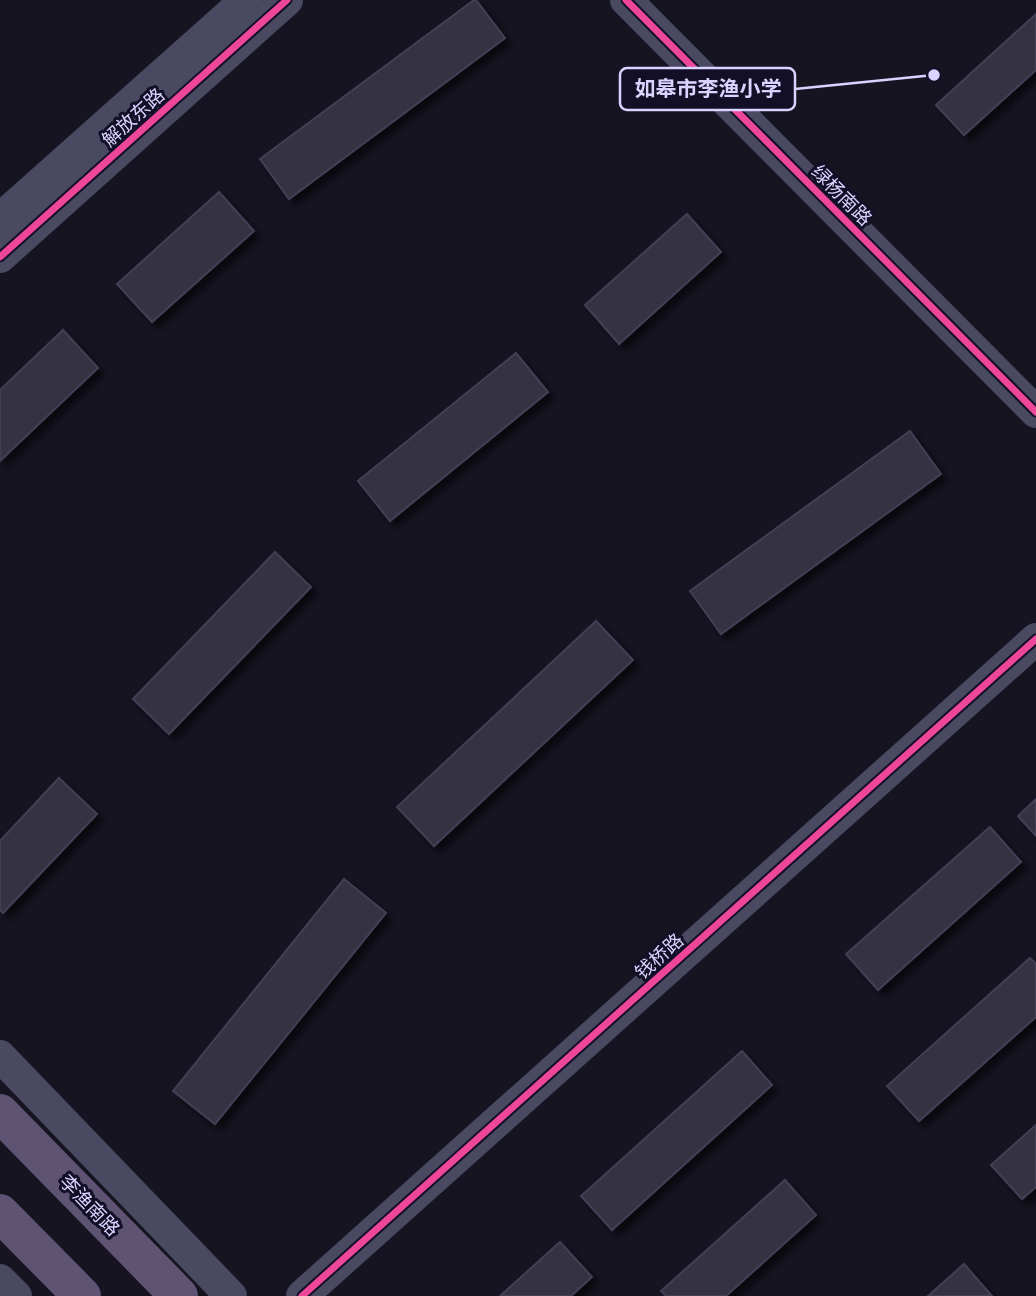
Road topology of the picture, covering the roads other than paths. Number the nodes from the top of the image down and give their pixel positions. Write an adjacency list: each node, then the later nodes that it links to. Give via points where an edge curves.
1 (246, 0): 4 (street, 解放东路)
2 (288, 0): 5 (street, 解放东路)
3 (626, 0): 6 (street, 绿杨南路)
4 (0, 219)
5 (0, 257)
6 (1036, 412)
7 (1036, 639): 17 (street, 钱桥路)
8 (1036, 666): 18 (street, 钱桥路)
9 (0, 1056): 16 (street)
10 (0, 1114): 15 (main road, 李渔南路)
11 (0, 1213): 14 (main road)
12 (0, 1280): 13 (street)
13 (16, 1296)
14 (82, 1296)
15 (179, 1296)
16 (231, 1296)
17 (302, 1296)
18 (332, 1296)

